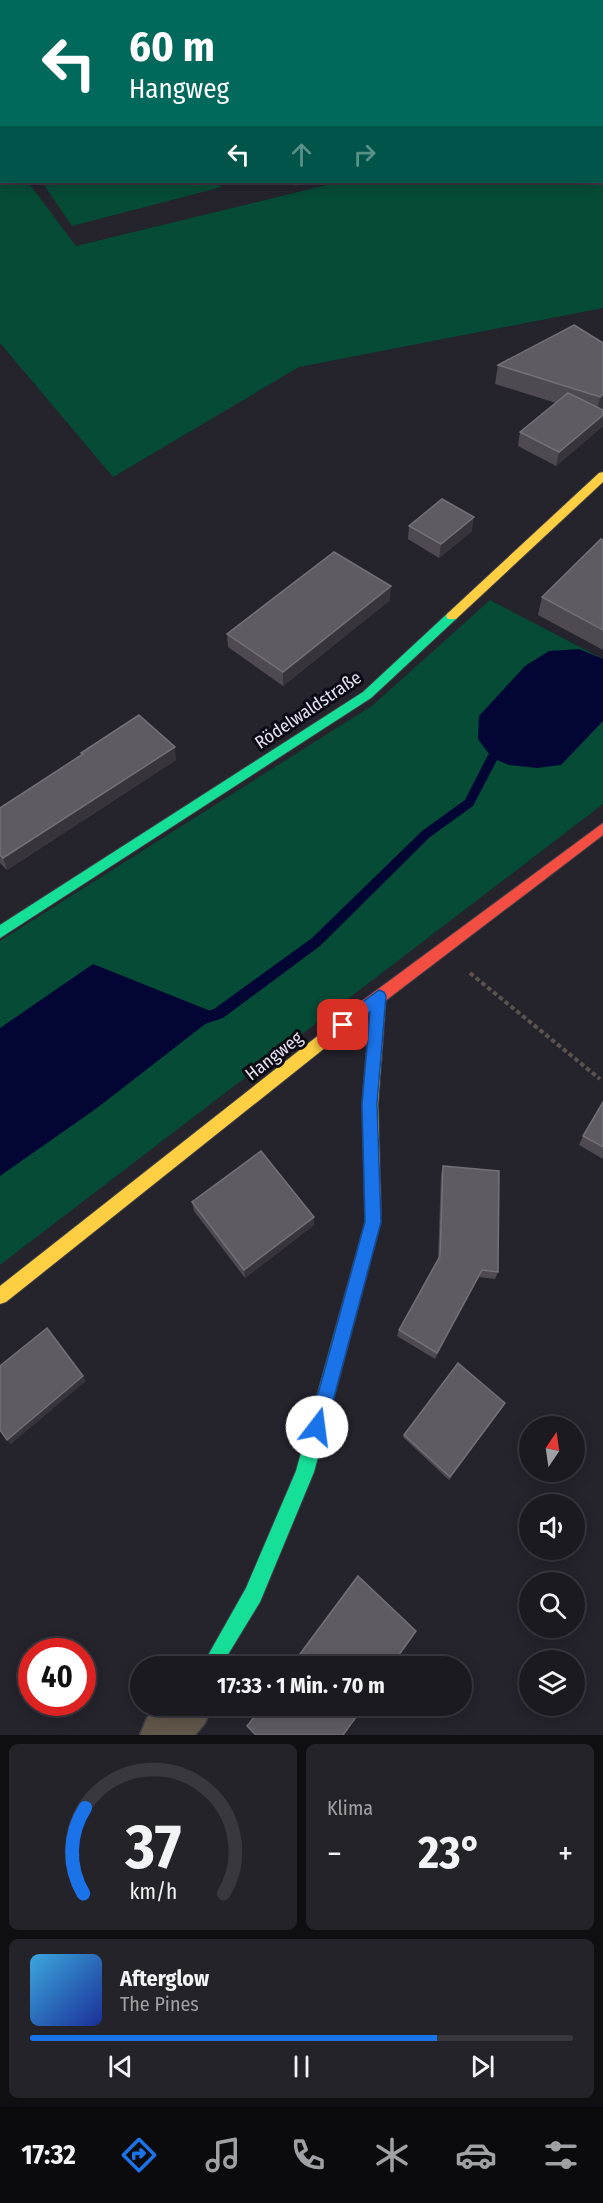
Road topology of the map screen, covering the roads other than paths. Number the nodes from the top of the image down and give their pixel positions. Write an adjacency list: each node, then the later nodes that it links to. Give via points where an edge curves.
1 (603, 476): 3 (street, Rödelwaldstraße, via 367,695)
2 (603, 828): 4 (street, Hangweg)
3 (0, 932)
4 (379, 996): 5 (street, Hangweg); 6 (street, via 370,1104 373,1222 305,1472 253,1595)
5 (0, 1296)
6 (217, 1656)
7 (180, 1716): 8 (street)
8 (164, 1735)

